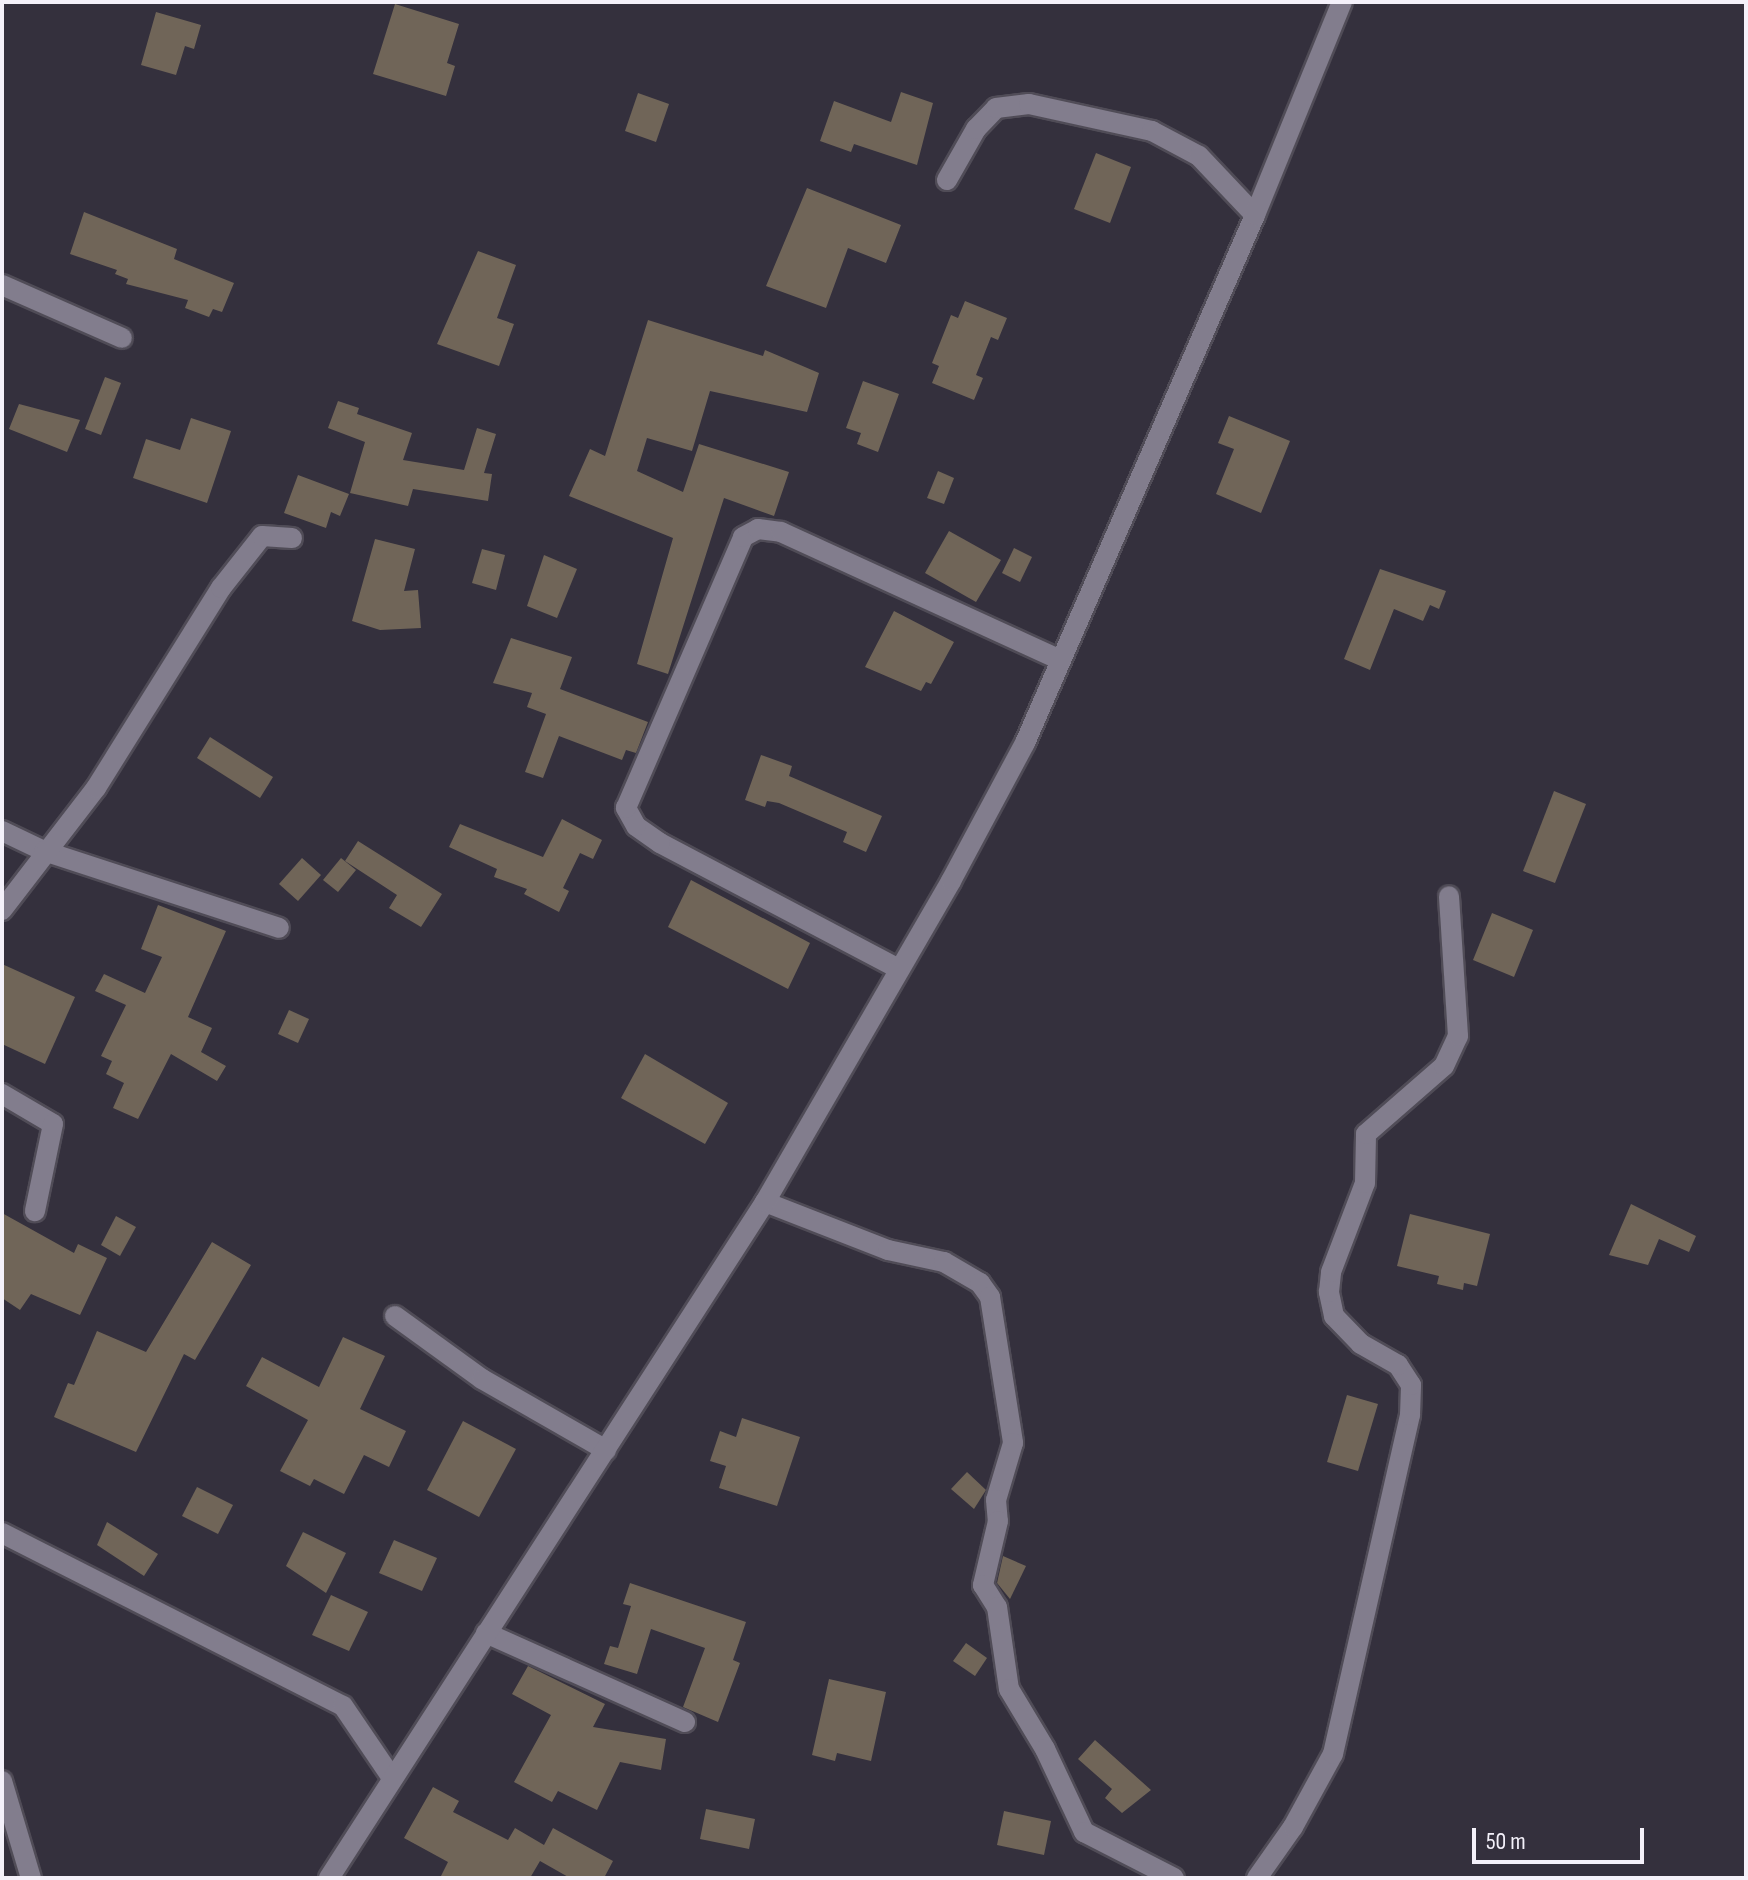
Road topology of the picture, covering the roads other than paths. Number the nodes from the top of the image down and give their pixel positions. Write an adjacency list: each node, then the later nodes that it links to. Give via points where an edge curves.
1 (1342, 2): 3 (street)
2 (947, 180): 3 (street, via 976,129 996,108 1029,104 1152,131 1199,156)
3 (1255, 215): 7 (street)
4 (2, 285): 5 (street)
5 (122, 338)
6 (292, 538): 9 (street, via 262,536 221,588 96,788)
7 (1059, 659): 13 (street, via 1025,743); 13 (street, via 781,532 758,529 743,537 626,808 636,826 660,843)
8 (2, 831): 9 (street)
9 (44, 851): 11 (street); 12 (street)
10 (1449, 896): 27 (street, via 1458,1036 1444,1066 1366,1134 1365,1183 1331,1272 1329,1292 1334,1316 1361,1344 1398,1365 1411,1385 1410,1415 1333,1754 1316,1790)
11 (2, 910)
12 (279, 928)
13 (899, 969): 15 (street)
14 (2, 1094): 16 (street, via 53,1124)
15 (765, 1202): 18 (street); 26 (street, via 888,1250 944,1262 980,1283 990,1297 1013,1443 996,1500 998,1521 983,1585 997,1607 1009,1689 1045,1749 1084,1832)
16 (35, 1211)
17 (395, 1316): 18 (street, via 482,1379)
18 (606, 1450): 20 (street)
19 (2, 1533): 22 (street, via 343,1706)
20 (486, 1633): 21 (street); 22 (street)
21 (685, 1722)
22 (392, 1778): 25 (street)
23 (2, 1781): 24 (street)
24 (31, 1878)
25 (329, 1878)
26 (1174, 1878)
27 (1257, 1878)

